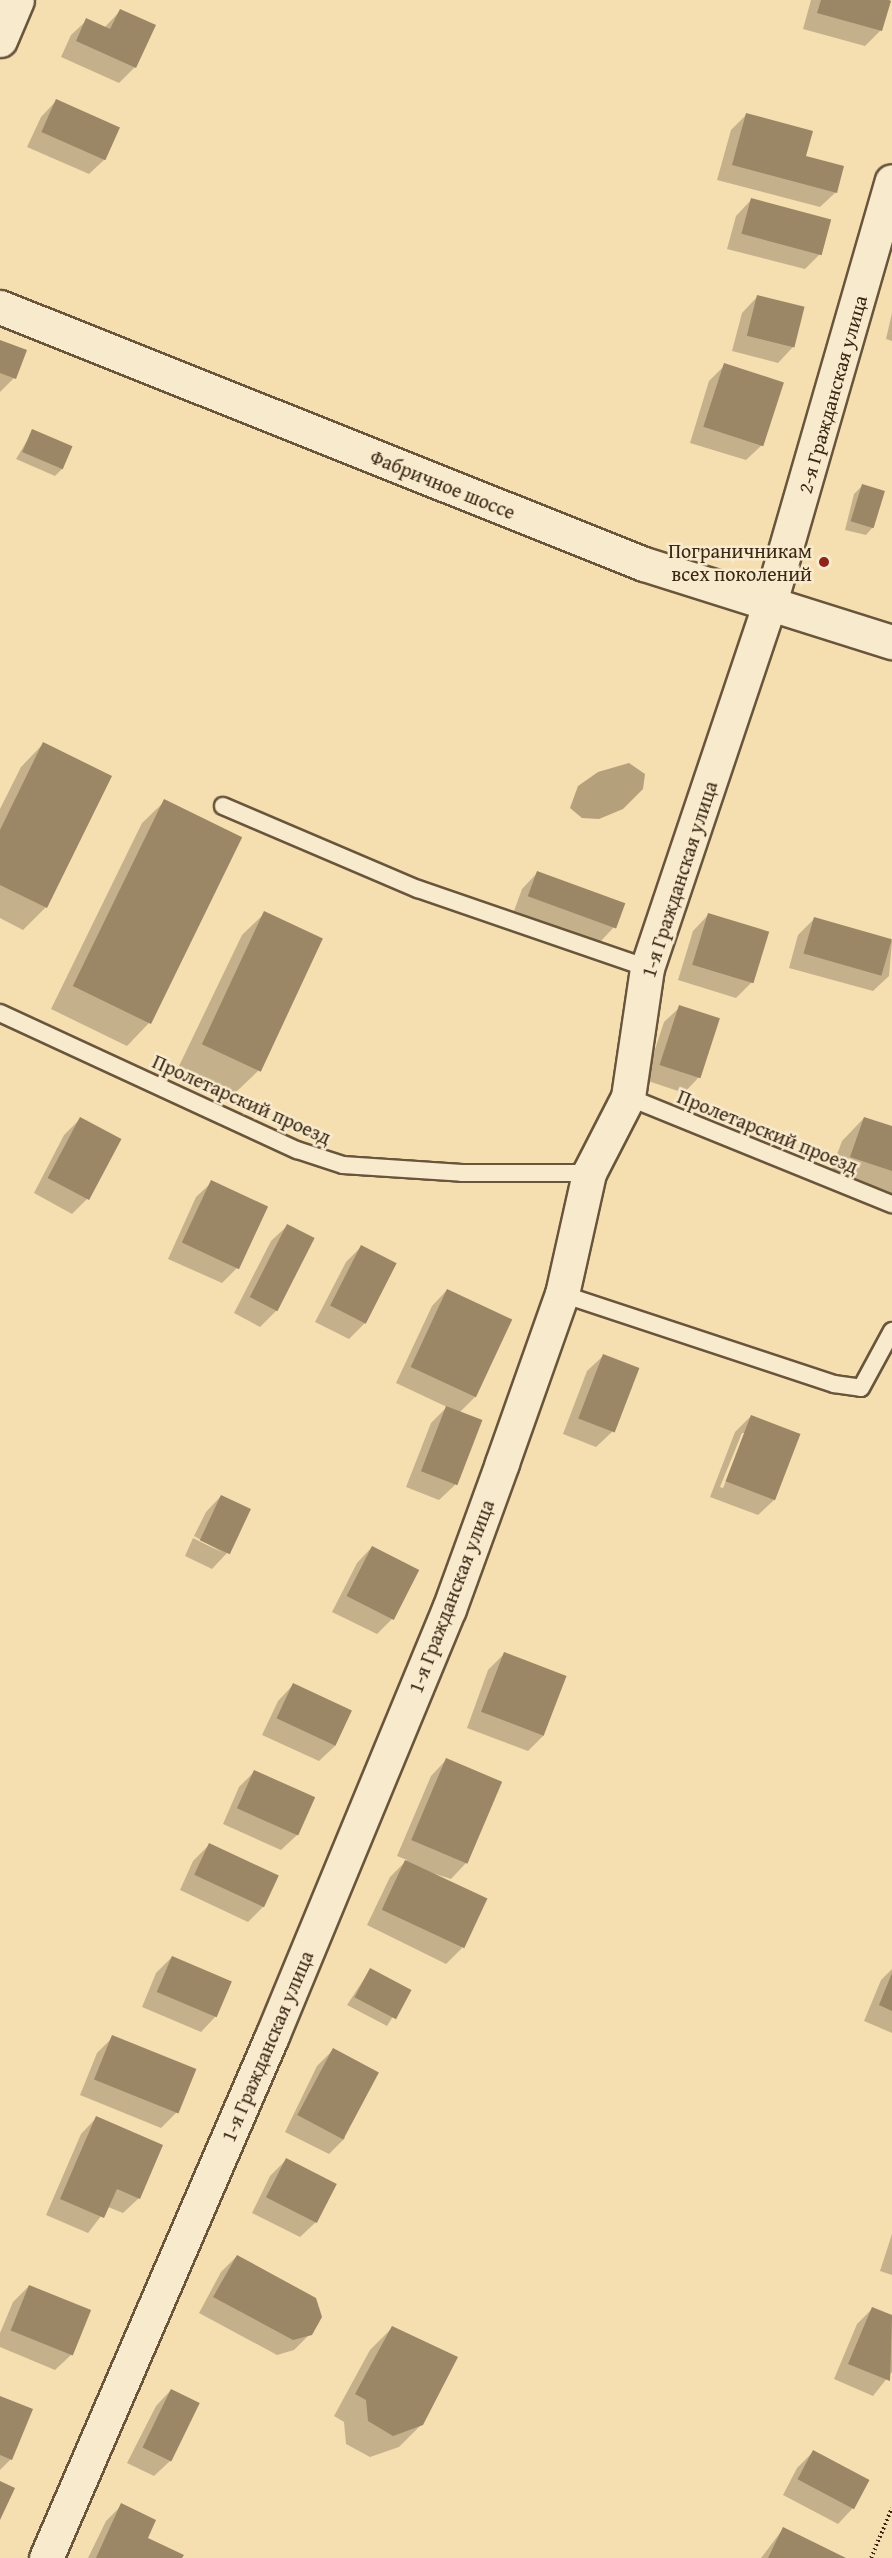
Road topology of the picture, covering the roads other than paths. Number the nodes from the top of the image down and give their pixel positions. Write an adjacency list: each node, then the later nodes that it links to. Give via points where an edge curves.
1 (17, 0): 2 (street)
2 (0, 40)
3 (892, 181): 5 (street, 2-я Гражданская улица)
4 (0, 307): 5 (street, Фабричное шоссе, via 644,564)
5 (769, 606): 6 (street, Фабричное шоссе); 8 (street, 1-я Гражданская улица)
6 (892, 642)
7 (223, 806): 8 (lane, via 418,889)
8 (647, 968): 10 (street, 1-я Гражданская улица)
9 (0, 1013): 11 (lane, Пролетарский проезд, via 297,1150 343,1165 462,1173)
10 (628, 1096): 11 (street, 1-я Гражданская улица); 12 (lane, Пролетарский проезд)
11 (589, 1173): 13 (street, 1-я Гражданская улица)
12 (892, 1204)
13 (562, 1294): 14 (lane, via 834,1384 861,1388); 15 (street, 1-я Гражданская улица, via 449,1609 272,2036)
14 (892, 1331)
15 (46, 2558)

